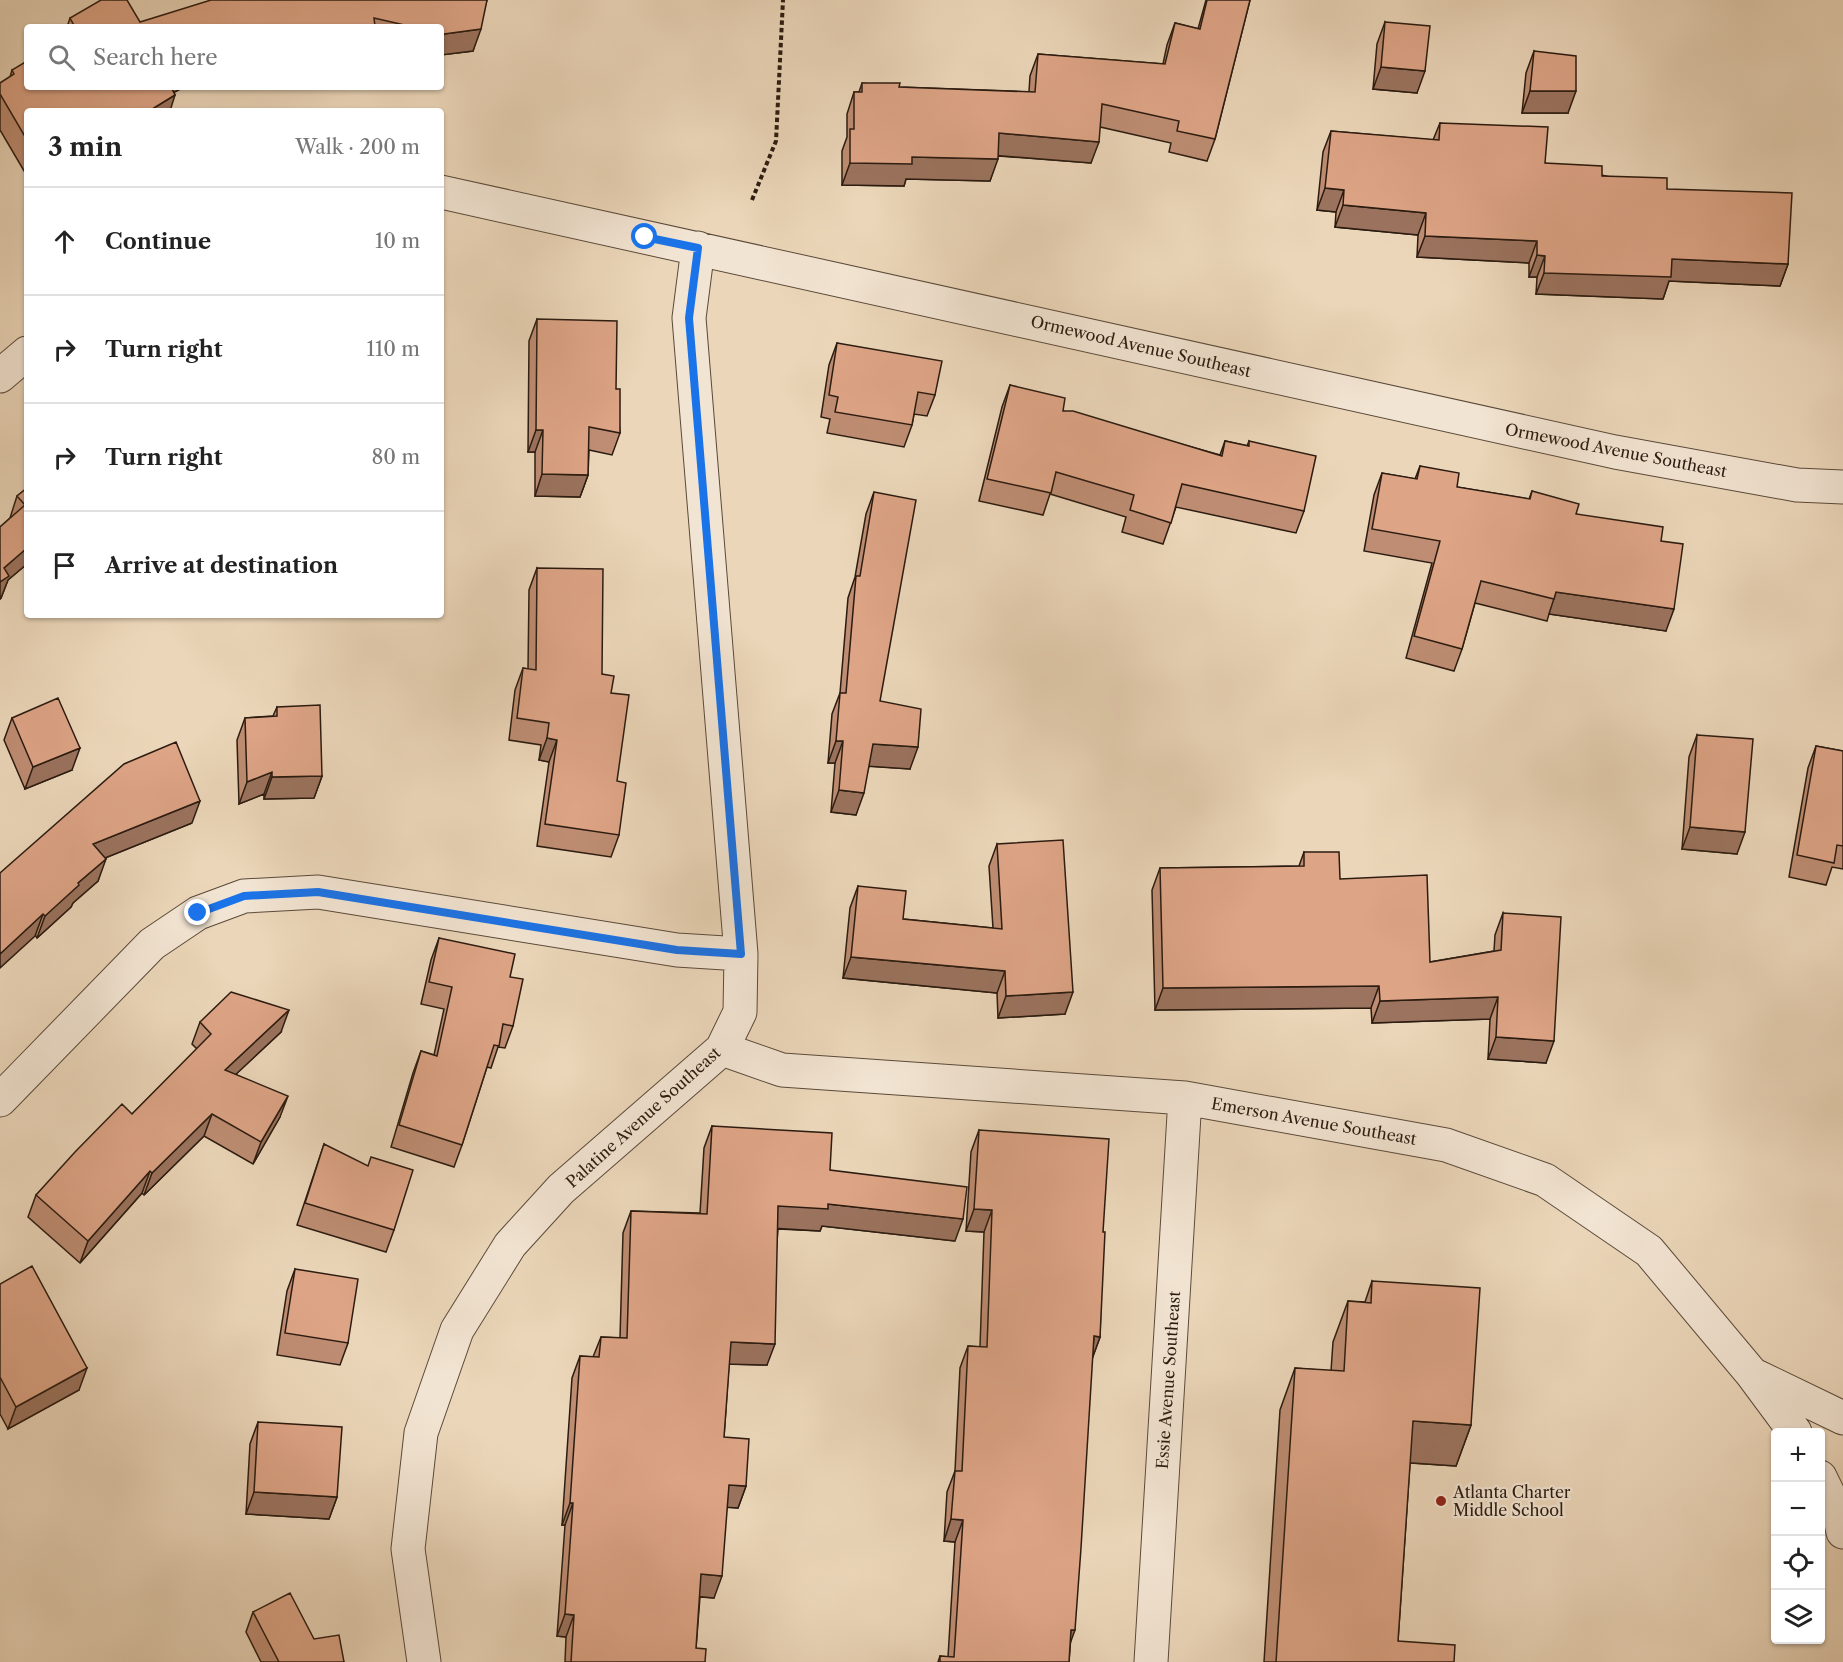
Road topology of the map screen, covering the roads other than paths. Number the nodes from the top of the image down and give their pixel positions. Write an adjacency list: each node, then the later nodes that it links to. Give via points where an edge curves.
1 (444, 193): 2 (street, Ormewood Avenue Southeast)
2 (698, 248): 5 (street, Ormewood Avenue Southeast, via 1615,452 1797,484); 6 (street, Palatine Avenue Southeast, via 689,318)
3 (24, 356): 4 (street)
4 (0, 376)
5 (1843, 487)
6 (741, 954): 7 (street, Palatine Avenue Southeast, via 740,1012); 9 (street, via 677,950 318,892 244,896 198,913 152,944)
7 (722, 1049): 8 (street, Emerson Avenue Southeast, via 782,1070); 15 (street, Palatine Avenue Southeast, via 561,1189 510,1245 457,1330 421,1432 408,1549)
8 (1185, 1098): 10 (street, Emerson Avenue Southeast, via 1446,1145 1545,1180 1649,1251); 16 (street, Essie Avenue Southeast)
9 (0, 1100)
10 (1752, 1374): 11 (street); 12 (street, Emerson Avenue Southeast)
11 (1843, 1418)
12 (1792, 1428)
13 (1823, 1482): 14 (street)
14 (1843, 1532)
15 (424, 1662)
16 (1150, 1662)

